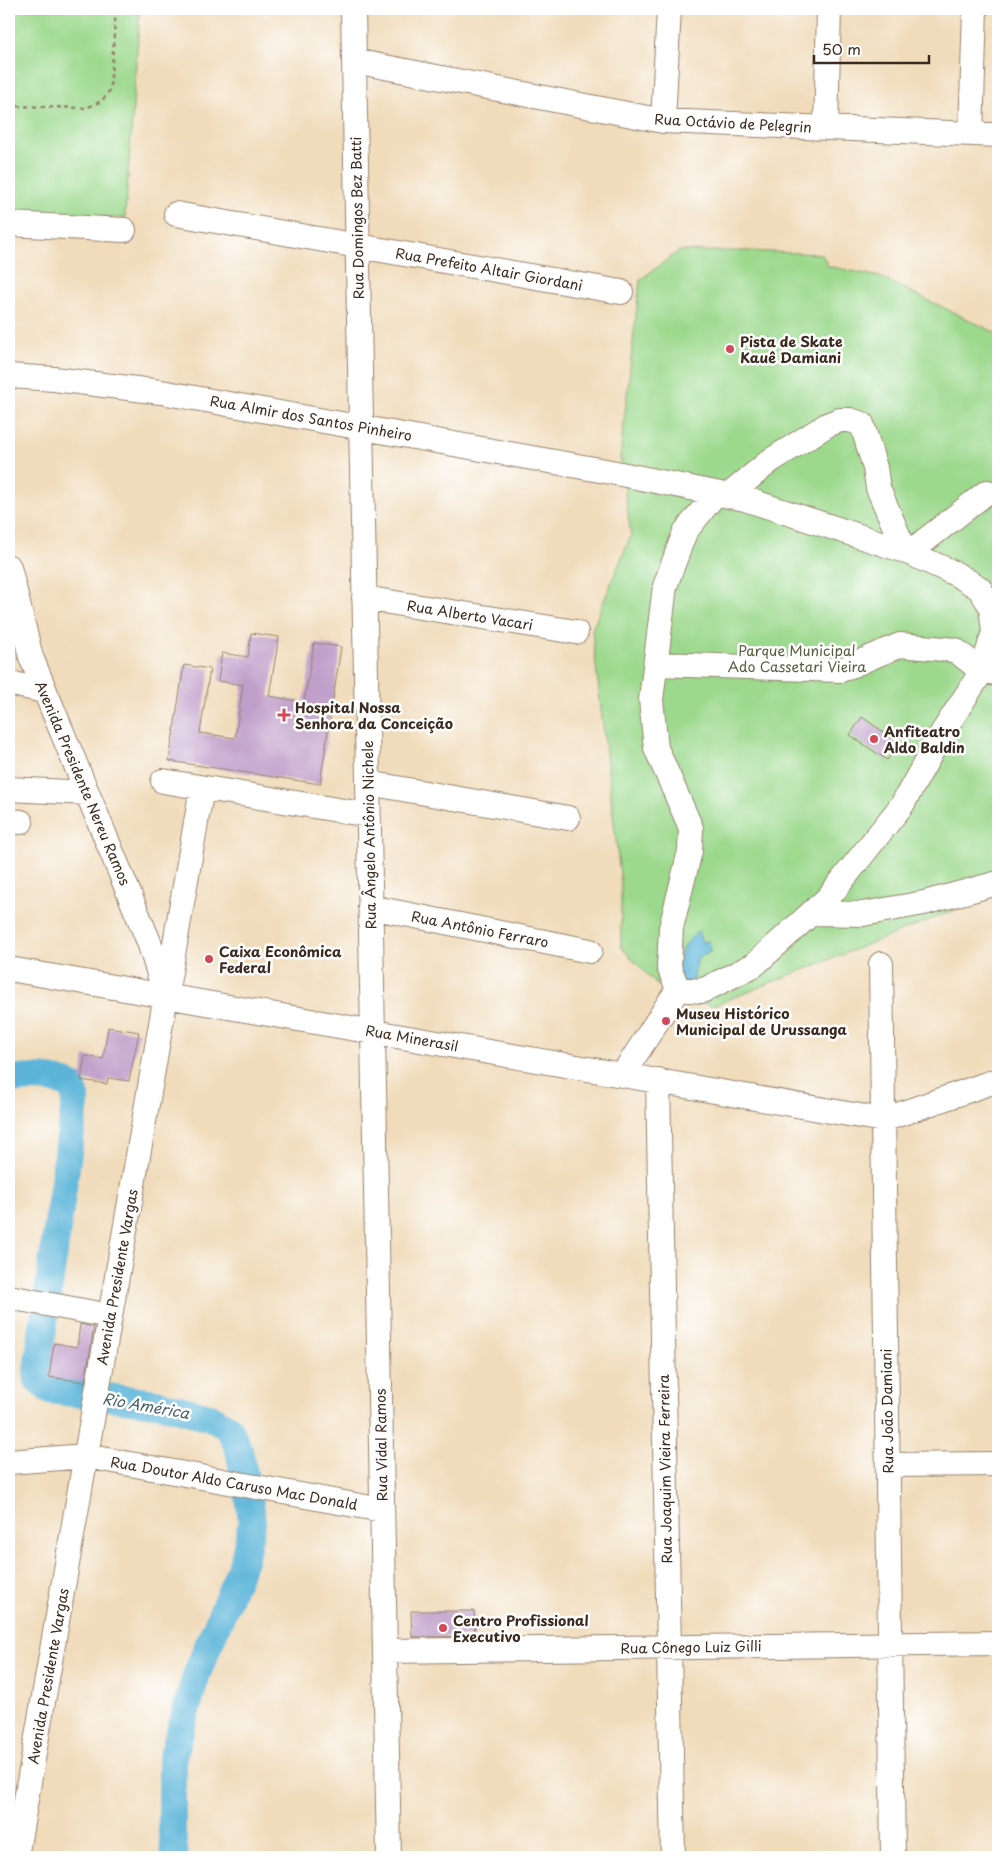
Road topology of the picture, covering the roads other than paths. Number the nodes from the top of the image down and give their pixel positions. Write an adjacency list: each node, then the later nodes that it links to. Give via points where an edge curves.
1 (353, 9): 5 (street, Rua Domingos Bez Batti)
2 (669, 9): 6 (street)
3 (829, 9): 7 (street)
4 (975, 9): 8 (street)
5 (354, 61): 6 (street, Rua Octávio de Pelegrin); 13 (street, Rua Domingos Bez Batti)
6 (663, 121): 7 (street, Rua Octávio de Pelegrin)
7 (826, 128): 8 (street, Rua Octávio de Pelegrin)
8 (971, 134): 9 (street, Rua Octávio de Pelegrin)
9 (998, 135)
10 (176, 214): 13 (street, Rua Prefeito Altair Giordani)
11 (9, 224): 12 (street)
12 (124, 230)
13 (358, 245): 14 (street, Rua Prefeito Altair Giordani); 16 (street, Rua Domingos Bez Batti)
14 (621, 292)
15 (9, 376): 16 (street, Rua Almir dos Santos Pinheiro, via 130,387)
16 (361, 427): 18 (street, Rua Almir dos Santos Pinheiro); 21 (street, Rua Ângelo Antônio Nichele)
17 (986, 492): 19 (street)
18 (722, 494): 19 (street, Rua Almir dos Santos Pinheiro); 19 (street, via 827,425 850,420 862,424 878,488); 25 (street, via 713,499 685,532 672,564 665,586)
19 (907, 552): 26 (street, Rua Almir dos Santos Pinheiro, via 979,588 991,606 994,632)
20 (9, 567): 22 (street, Avenida Presidente Nereu Ramos)
21 (364, 598): 23 (street, Rua Alberto Vacari); 31 (street, Rua Ângelo Antônio Nichele)
22 (13, 607): 28 (street, Avenida Presidente Nereu Ramos)
23 (576, 632)
24 (955, 650): 25 (street, via 900,645 841,670); 26 (street); 29 (street)
25 (657, 664): 43 (street, via 651,700 656,748 691,828 690,851 671,928 669,967)
26 (990, 672): 29 (street, Rua Almir dos Santos Pinheiro)
27 (9, 683): 28 (street)
28 (44, 691): 34 (street, Avenida Presidente Nereu Ramos)
29 (964, 699): 39 (street, Rua Almir dos Santos Pinheiro, via 902,805)
30 (163, 781): 32 (street)
31 (368, 784): 35 (street, Rua Ângelo Antônio Nichele); 36 (street)
32 (202, 788): 35 (street); 44 (street, Avenida Presidente Vargas)
33 (9, 790): 34 (street)
34 (87, 793): 44 (street, Avenida Presidente Nereu Ramos, via 149,942)
35 (368, 815): 38 (street, Rua Ângelo Antônio Nichele)
36 (568, 818)
37 (998, 883): 39 (street, via 924,903 863,914)
38 (370, 907): 40 (street, Rua Antônio Ferraro); 45 (street, Rua Ângelo Antônio Nichele)
39 (813, 913): 43 (street, Rua Almir dos Santos Pinheiro, via 754,965 702,990)
40 (590, 951)
41 (881, 964): 49 (street, Rua João Damiani)
42 (9, 969): 44 (street, Rua Minerasil)
43 (678, 989): 46 (street)
44 (166, 996): 45 (street, Rua Minerasil); 51 (street, Avenida Presidente Vargas)
45 (373, 1032): 46 (street, Rua Minerasil); 56 (street, Rua Vidal Ramos)
46 (623, 1074): 47 (street, Rua Minerasil)
47 (658, 1080): 49 (street, Rua Minerasil); 59 (street, Rua Joaquim Vieira Ferreira)
48 (998, 1080): 49 (street)
49 (883, 1120): 55 (street, Rua João Damiani)
50 (9, 1296): 51 (street)
51 (110, 1316): 52 (street, Avenida Presidente Vargas)
52 (86, 1456): 53 (street, Rua Doutor Aldo Caruso Mac Donald); 56 (street, Rua Doutor Aldo Caruso Mac Donald); 61 (street, Avenida Presidente Vargas)
53 (9, 1462)
54 (998, 1464): 55 (street)
55 (888, 1465): 58 (street, Rua João Damiani)
56 (382, 1510): 60 (street, Rua Vidal Ramos)
57 (998, 1644): 58 (street, Rua Cônego Luiz Gilli)
58 (891, 1645): 59 (street, Rua Cônego Luiz Gilli); 65 (street, Rua João Damiani)
59 (669, 1647): 60 (street, Rua Cônego Luiz Gilli); 64 (street, Rua Joaquim Vieira Ferreira)
60 (385, 1651): 63 (street, Rua Vidal Ramos)
61 (15, 1824): 62 (street, Avenida Presidente Vargas)
62 (16, 1857)
63 (389, 1857)
64 (673, 1857)
65 (894, 1857)

